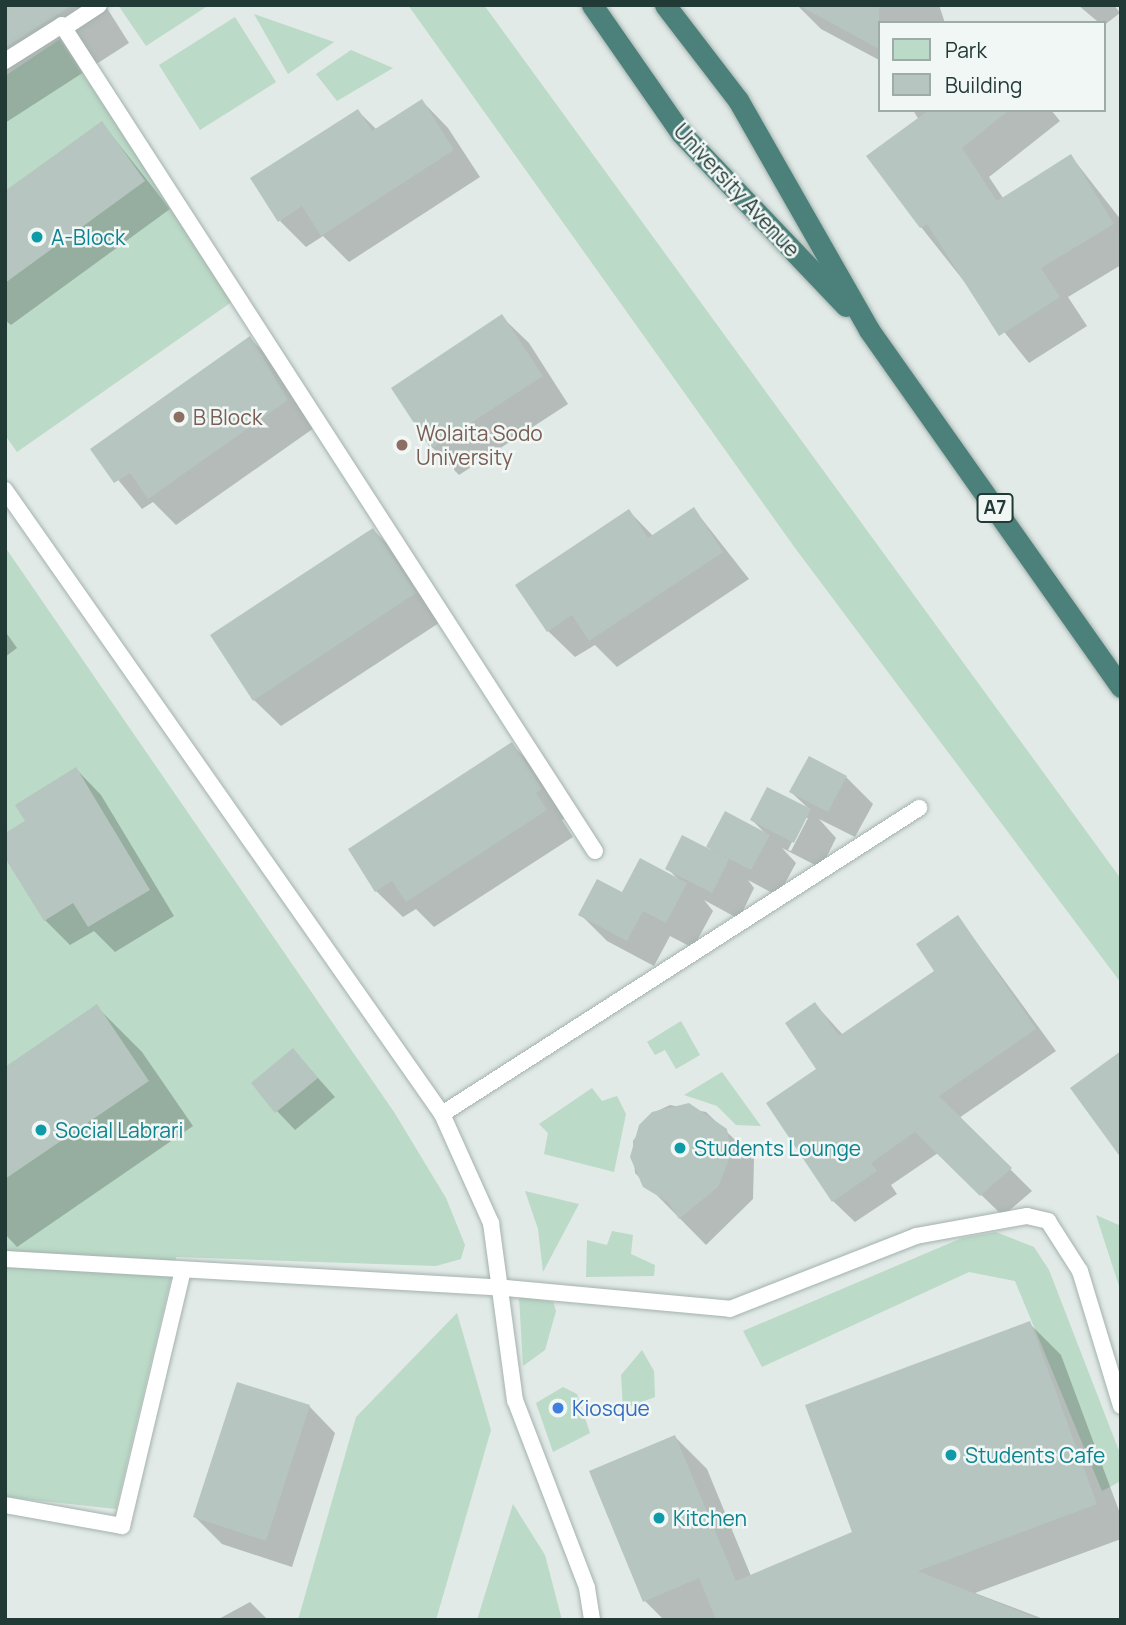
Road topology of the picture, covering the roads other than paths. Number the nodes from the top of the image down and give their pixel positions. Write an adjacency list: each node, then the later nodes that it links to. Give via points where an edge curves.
1 (99, 5): 4 (lane)
2 (592, 5): 6 (highway, University Avenue / A7, via 681,133)
3 (665, 5): 6 (highway, University Avenue / A7, via 738,100)
4 (64, 28): 5 (lane); 10 (lane)
5 (5, 61)
6 (869, 330): 8 (highway, University Avenue / A7)
7 (5, 491): 11 (lane)
8 (1121, 687)
9 (919, 808): 11 (lane)
10 (594, 850)
11 (442, 1114): 14 (lane, via 491,1223)
12 (5, 1259): 13 (lane)
13 (183, 1270): 14 (lane); 16 (lane, via 122,1526)
14 (495, 1287): 15 (lane, via 730,1309 916,1236 1027,1216 1048,1221 1080,1271); 17 (lane, via 515,1400 587,1588)
15 (1121, 1406)
16 (5, 1504)
17 (592, 1620)

